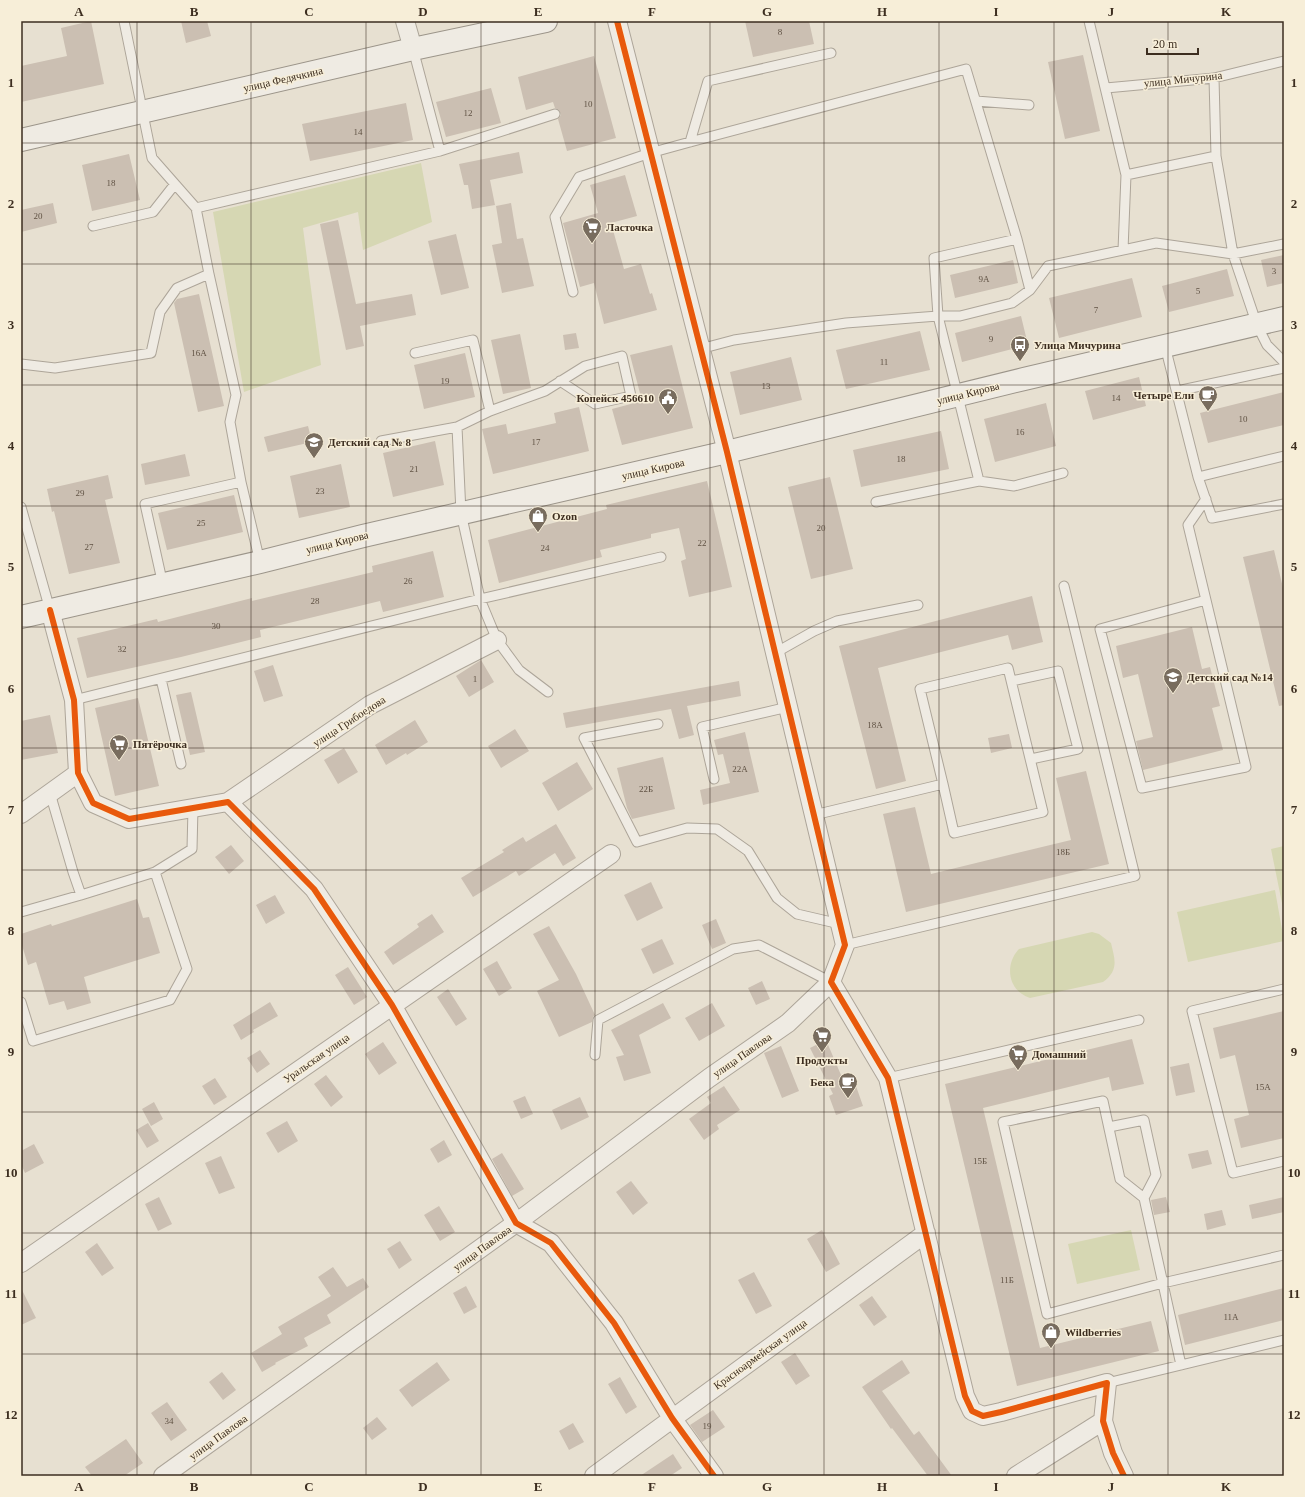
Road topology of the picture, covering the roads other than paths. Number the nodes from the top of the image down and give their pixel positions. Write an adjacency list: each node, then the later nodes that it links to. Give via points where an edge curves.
1 (124, 21): 13 (lane)
2 (405, 21): 6 (street)
3 (546, 21): 6 (main road, улица Федячкина)
4 (616, 21): 18 (street)
5 (1089, 21): 10 (lane)
6 (413, 49): 13 (main road, улица Федячкина); 17 (lane)
7 (831, 53): 16 (lane, via 708,81)
8 (1284, 61): 9 (lane, улица Мичурина)
9 (1214, 78): 10 (lane, улица Мичурина); 19 (lane)
10 (1106, 88): 20 (lane)
11 (976, 101): 12 (lane); 16 (lane, via 966,69); 24 (lane)
12 (1029, 105)
13 (142, 112): 15 (main road, улица Федячкина); 21 (lane, via 152,158)
14 (555, 114): 17 (lane)
15 (21, 140)
16 (690, 142): 18 (lane)
17 (440, 151): 22 (lane)
18 (650, 153): 30 (lane, via 580,177 555,217); 35 (street)
19 (1216, 156): 20 (lane); 27 (lane)
20 (1126, 175): 26 (lane)
21 (175, 184): 22 (lane); 23 (lane, via 153,212)
22 (196, 208): 28 (lane)
23 (93, 226)
24 (1017, 239): 29 (lane); 31 (lane, via 934,258)
25 (1284, 244): 27 (lane)
26 (1123, 250): 27 (lane, via 1156,243); 29 (lane, via 1048,266)
27 (1233, 254): 33 (lane)
28 (209, 274): 38 (lane, via 177,288 160,312 150,353 55,368); 51 (lane, via 236,395 230,422)
29 (1030, 290): 31 (lane, via 1012,304 960,316)
30 (573, 292)
31 (938, 316): 35 (lane, via 846,323 734,340); 42 (lane)
32 (1284, 318): 33 (main road, улица Кирова)
33 (1257, 325): 34 (main road, улица Кирова); 37 (lane, via 1267,345)
34 (1165, 346): 41 (lane); 42 (main road, улица Кирова)
35 (700, 349): 46 (street)
36 (415, 353): 43 (lane, via 473,340)
37 (1284, 362)
38 (21, 364)
39 (1284, 368): 41 (lane)
40 (560, 381): 40 (lane, via 585,366 622,356 631,396 595,404); 43 (lane, via 545,391)
41 (1177, 391): 49 (lane)
42 (959, 395): 46 (main road, улица Кирова); 50 (lane)
43 (490, 411): 44 (lane)
44 (457, 427): 45 (lane); 56 (lane)
45 (381, 441)
46 (727, 452): 56 (main road, улица Кирова); 68 (street)
47 (1284, 456): 49 (lane)
48 (1063, 473): 50 (lane, via 1014,486)
49 (1198, 477): 52 (lane)
50 (979, 481): 53 (lane)
51 (241, 482): 59 (lane); 60 (lane, via 145,504)
52 (1206, 499): 54 (lane, via 1212,518); 63 (lane, via 1188,525)
53 (876, 502)
54 (1284, 504)
55 (21, 507): 57 (lane)
56 (461, 513): 59 (main road, улица Кирова); 62 (lane)
57 (26, 541): 65 (lane)
58 (661, 557): 62 (lane)
59 (260, 562): 60 (main road, улица Кирова)
60 (162, 584): 65 (main road, улица Кирова)
61 (1064, 586): 90 (lane, via 1135,876)
62 (480, 599): 67 (lane); 69 (lane)
63 (1206, 600): 63 (lane, via 1246,767 1142,788 1100,629)
64 (918, 605): 68 (lane, via 837,621)
65 (50, 610): 66 (main road, улица Кирова); 72 (street)
66 (21, 617)
67 (498, 640): 71 (lane, via 519,670); 81 (street, улица Грибоедова, via 370,705)
68 (775, 653): 73 (street)
69 (161, 679): 72 (lane); 76 (lane)
70 (1012, 681): 75 (lane); 75 (lane, via 1058,671 1078,749); 79 (lane, via 1008,668 920,689)
71 (548, 692)
72 (74, 700): 77 (street)
73 (788, 707): 78 (lane, via 702,727); 84 (street)
74 (658, 724): 89 (lane, via 584,738 637,842 687,828 717,829 748,851 777,898 797,914)
75 (1031, 759): 79 (lane, via 1043,812 954,833)
76 (181, 764)
77 (78, 773): 80 (street); 82 (street, via 93,802 129,819)
78 (714, 779)
79 (943, 784): 84 (lane)
80 (50, 793): 83 (street); 87 (lane)
81 (228, 802): 82 (street); 94 (street, via 314,889)
82 (194, 808): 86 (lane, via 192,849)
83 (21, 814)
84 (814, 815): 89 (street)
85 (611, 854): 94 (street, Уральская улица)
86 (155, 872): 87 (lane); 93 (lane, via 187,969 170,1000 33,1041)
87 (81, 895): 88 (lane)
88 (21, 912)
89 (840, 924): 90 (street)
90 (845, 946): 91 (street)
91 (831, 982): 96 (lane, via 758,945 733,949 598,1020); 97 (street); 101 (street, улица Павлова, via 788,1023 709,1078)
92 (1284, 989): 99 (lane, via 1192,1011 1234,1173)
93 (21, 1002)
94 (392, 1005): 101 (street); 104 (street, Уральская улица)
95 (1139, 1020): 97 (lane)
96 (595, 1056)
97 (888, 1078): 102 (street)
98 (1109, 1127): 100 (lane, via 1120,1179); 100 (lane, via 1144,1120 1156,1175); 105 (lane, via 1103,1101 1003,1122 1047,1314)
99 (1284, 1161)
100 (1144, 1198): 105 (lane)
101 (516, 1224): 109 (street, via 551,1242 614,1324); 111 (street, улица Павлова)
102 (926, 1233): 108 (street, via 965,1396 972,1411 983,1416); 109 (street, Красноармейская улица)
103 (1284, 1256): 105 (lane)
104 (21, 1262)
105 (1163, 1283): 107 (lane)
106 (1284, 1340): 107 (lane)
107 (1181, 1365): 108 (lane)
108 (1107, 1383): 110 (street)
109 (672, 1418): 112 (street, Красноармейская улица); 113 (street)
110 (1103, 1421): 114 (street); 115 (street, via 1113,1453)
111 (163, 1476)
112 (594, 1476)
113 (714, 1476)
114 (1016, 1476)
115 (1124, 1476)

